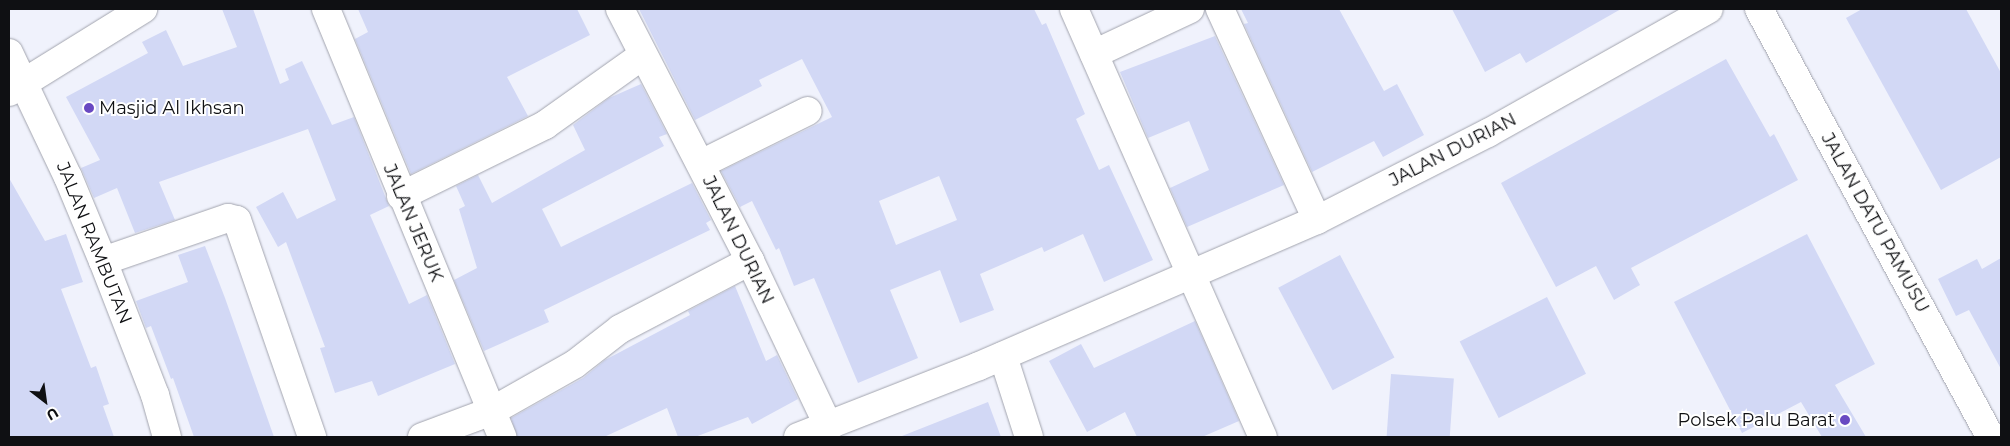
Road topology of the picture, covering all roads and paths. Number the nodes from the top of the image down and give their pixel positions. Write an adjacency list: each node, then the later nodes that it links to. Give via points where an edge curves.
1 (143, 9): 12 (street)
2 (326, 9): 15 (street, JALAN JERUK)
3 (620, 9): 11 (street, JALAN DURIAN)
4 (1074, 9): 10 (street)
5 (1190, 9): 10 (street)
6 (1220, 9): 16 (street)
7 (1709, 9): 16 (street, JALAN DURIAN, via 1488,133)
8 (1759, 9): 30 (street, JALAN DATU PAMUSU)
9 (9, 53): 12 (street, JALAN RAMBUTAN)
10 (1094, 54): 19 (street)
11 (644, 55): 14 (street, JALAN DURIAN); 15 (street, via 545,125)
12 (16, 87): 17 (street, JALAN RAMBUTAN, via 63,167)
13 (808, 111): 14 (street)
14 (701, 164): 18 (street, JALAN DURIAN)
15 (401, 196): 21 (street, JALAN JERUK)
16 (1316, 220): 19 (street, JALAN DURIAN)
17 (103, 261): 23 (street, JALAN RAMBUTAN, via 155,395); 24 (street, via 228,218 237,220)
18 (750, 261): 21 (street, via 620,329 576,364); 22 (street, JALAN DURIAN)
19 (1189, 274): 20 (street, JALAN DURIAN); 29 (street)
20 (1003, 356): 22 (street, JALAN DURIAN); 28 (street)
21 (492, 410): 25 (street); 26 (street, JALAN JERUK)
22 (829, 427): 27 (street, JALAN DURIAN)
23 (167, 437)
24 (312, 437)
25 (422, 437)
26 (502, 437)
27 (798, 437)
28 (1029, 437)
29 (1263, 437)
30 (1990, 437)

